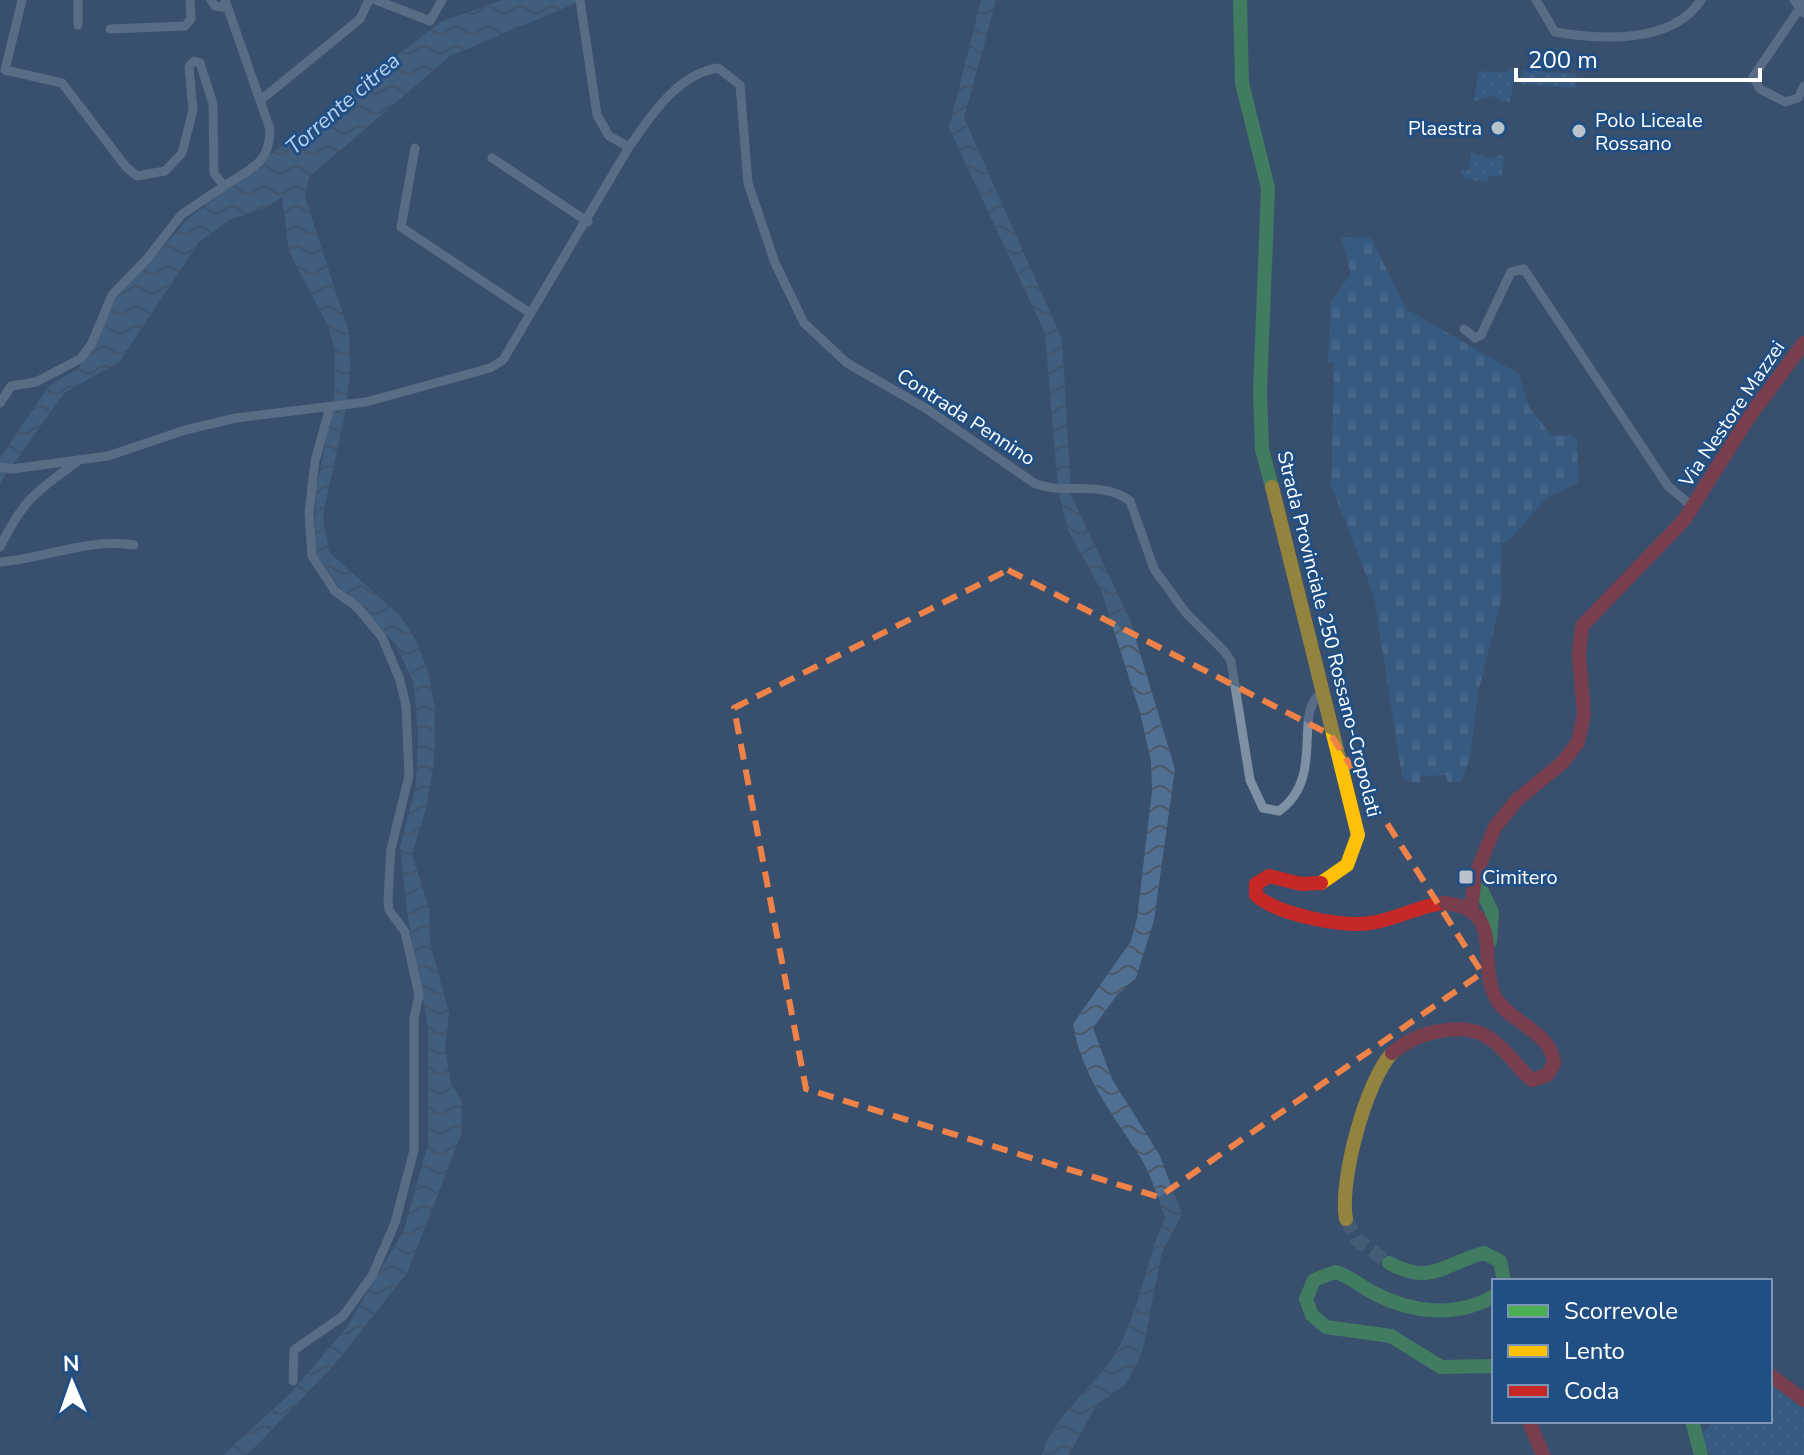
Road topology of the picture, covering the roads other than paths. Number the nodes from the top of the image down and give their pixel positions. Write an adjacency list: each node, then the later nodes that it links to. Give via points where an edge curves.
1 (22, 0): 21 (street, via 5,70 62,83 137,176 165,171 182,153 193,110 189,67 200,63 213,104 214,173)
2 (78, 0): 14 (street)
3 (190, 0): 15 (street, via 191,19 185,26)
4 (211, 0): 12 (street, via 215,6)
5 (369, 0): 17 (street, via 360,19)
6 (376, 0): 7 (street, via 430,21)
7 (442, 0)
8 (580, 0): 18 (street, via 597,115 609,136)
9 (1240, 0): 36 (main road, Strada Provinciale 250 Rossano-Cropolati, via 1242,83 1268,188 1262,449 1358,835 1351,860 1335,877 1303,884 1269,876 1256,884 1256,895 1272,906 1347,923 1384,920)
10 (1536, 0): 11 (street, via 1555,32 1632,35 1671,27)
11 (1701, 0)
12 (227, 4): 17 (street)
13 (1800, 5): 16 (street, via 1753,77 1760,89 1785,102 1798,98)
14 (78, 25)
15 (110, 29)
16 (1804, 86)
17 (262, 99): 21 (street, via 270,148 262,160)
18 (629, 147): 22 (street, Contrada Pennino); 34 (street, Contrada Pennino, via 664,100 695,77 718,68 731,75 743,97 748,183 780,276 804,323 847,363 927,409 1034,483 1055,490 1106,490 1130,501 1154,569 1186,613 1225,652 1234,671 1250,780 1263,808 1279,811 1296,796 1309,750 1310,707)
19 (415, 148): 23 (street, via 401,227)
20 (492, 158): 22 (street)
21 (224, 186): 26 (street, via 181,215 112,295 80,359 36,382 11,386)
22 (588, 222): 23 (street, Contrada Pennino)
23 (530, 313): 27 (street, Contrada Pennino, via 503,360 490,368)
24 (1464, 329): 30 (street, via 1475,338 1481,335 1511,272 1524,269 1668,486)
25 (1804, 343): 30 (main road, Via Nestore Mazzei, via 1749,417)
26 (0, 403)
27 (330, 407): 28 (street, Contrada Pennino, via 236,418 108,456); 45 (street, via 315,461 309,513 312,556 335,591 382,637 400,680 408,723 409,776 391,849 388,899 389,910 405,932 419,995 414,1018 414,1150 395,1223 372,1276 343,1316 294,1350)
28 (81, 459): 29 (street, Contrada Pennino); 32 (street, Contrada Pennino, via 42,484 19,510)
29 (0, 467)
30 (1694, 508): 35 (main road, Via Nestore Mazzei, via 1582,626 1580,738 1565,760 1507,810 1488,842)
31 (134, 545): 33 (street, via 104,541)
32 (0, 547)
33 (0, 562)
34 (1319, 695)
35 (1476, 891): 36 (main road); 37 (main road); 38 (main road, via 1494,931)
36 (1422, 907): 37 (main road, Strada Provinciale 250 Rossano-Cropolati, via 1447,903)
37 (1471, 911): 38 (main road, via 1484,928)
38 (1488, 945): 39 (main road, via 1497,1000 1550,1048 1553,1070 1532,1080 1490,1037 1470,1030 1428,1034 1400,1046 1386,1061 1359,1113 1344,1193)
39 (1346, 1219)
40 (1389, 1263): 41 (main road, via 1416,1275 1434,1275 1488,1253 1500,1261)
41 (1504, 1279)
42 (1492, 1297): 43 (main road, via 1464,1311 1418,1307 1386,1299 1334,1272 1315,1278 1306,1299 1312,1315 1326,1327 1391,1336 1441,1367)
43 (1492, 1366)
44 (1772, 1376): 46 (main road)
45 (293, 1381)
46 (1804, 1400)
47 (1530, 1423): 49 (main road)
48 (1693, 1423): 50 (main road)
49 (1543, 1455)
50 (1701, 1455)

